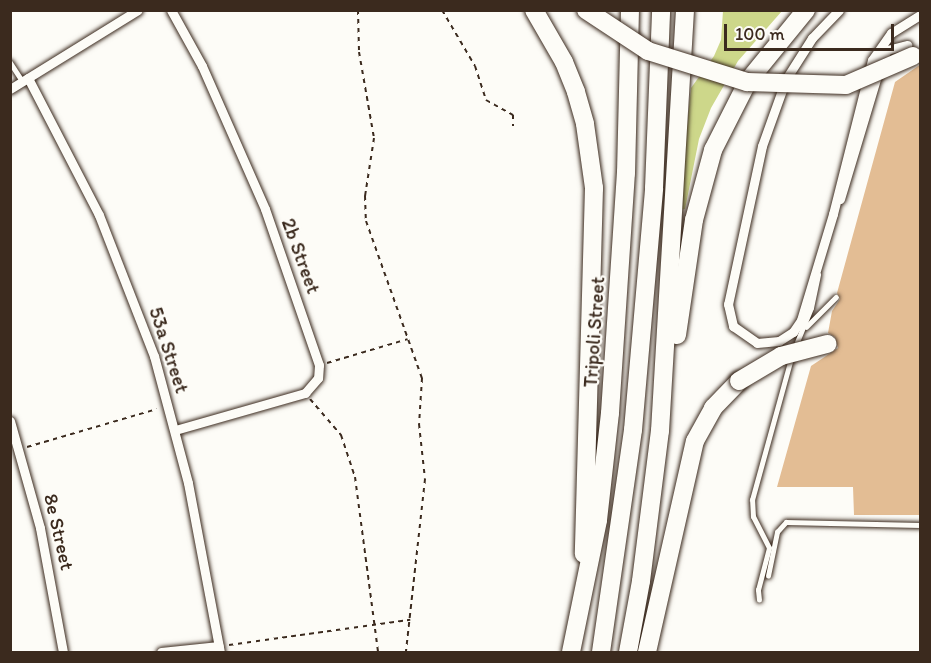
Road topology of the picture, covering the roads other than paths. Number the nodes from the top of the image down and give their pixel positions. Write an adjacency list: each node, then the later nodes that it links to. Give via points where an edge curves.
1 (138, 10): 13 (street)
2 (171, 10): 21 (street, 2b Street, via 202,66 266,209 319,365 318,378 305,393)
3 (534, 10): 24 (highway, via 564,62 576,93 589,145 594,188 591,392 583,520)
4 (586, 10): 11 (highway, bridge, via 648,51 718,75 776,85 836,86 865,79)
5 (630, 10): 24 (highway, Tripoli Street, via 626,173 610,413 598,520)
6 (661, 10): 31 (highway, via 654,188 633,430)
7 (685, 10): 22 (highway)
8 (806, 10): 22 (highway, via 753,74 713,150 694,220)
9 (839, 10): 16 (street, via 798,58 768,123 729,297 730,319 738,332 764,344 793,332)
10 (921, 15): 15 (street, via 891,33 872,60)
11 (911, 53): 15 (street, via 892,47 884,54 844,190)
12 (10, 62): 13 (lane)
13 (26, 80): 14 (street); 21 (street, 53a Street, via 99,215 128,285)
14 (10, 89)
15 (833, 214): 16 (street)
16 (819, 264): 18 (lane, via 814,297)
17 (836, 297): 18 (lane)
18 (803, 329): 26 (lane, via 792,354 752,500 753,517 769,548)
19 (827, 344): 33 (highway, bridge, via 781,356 739,381 713,408 695,441)
20 (10, 421): 28 (street, 8e Street, via 40,528)
21 (175, 430): 27 (street, 53a Street)
22 (660, 431): 32 (highway)
23 (921, 525): 25 (lane, via 786,522 777,532)
24 (585, 573): 30 (highway, Tripoli Street)
25 (768, 576)
26 (759, 600)
27 (220, 649): 29 (street)
28 (63, 652)
29 (161, 652)
30 (571, 652)
31 (601, 652)
32 (628, 652)
33 (647, 652)

